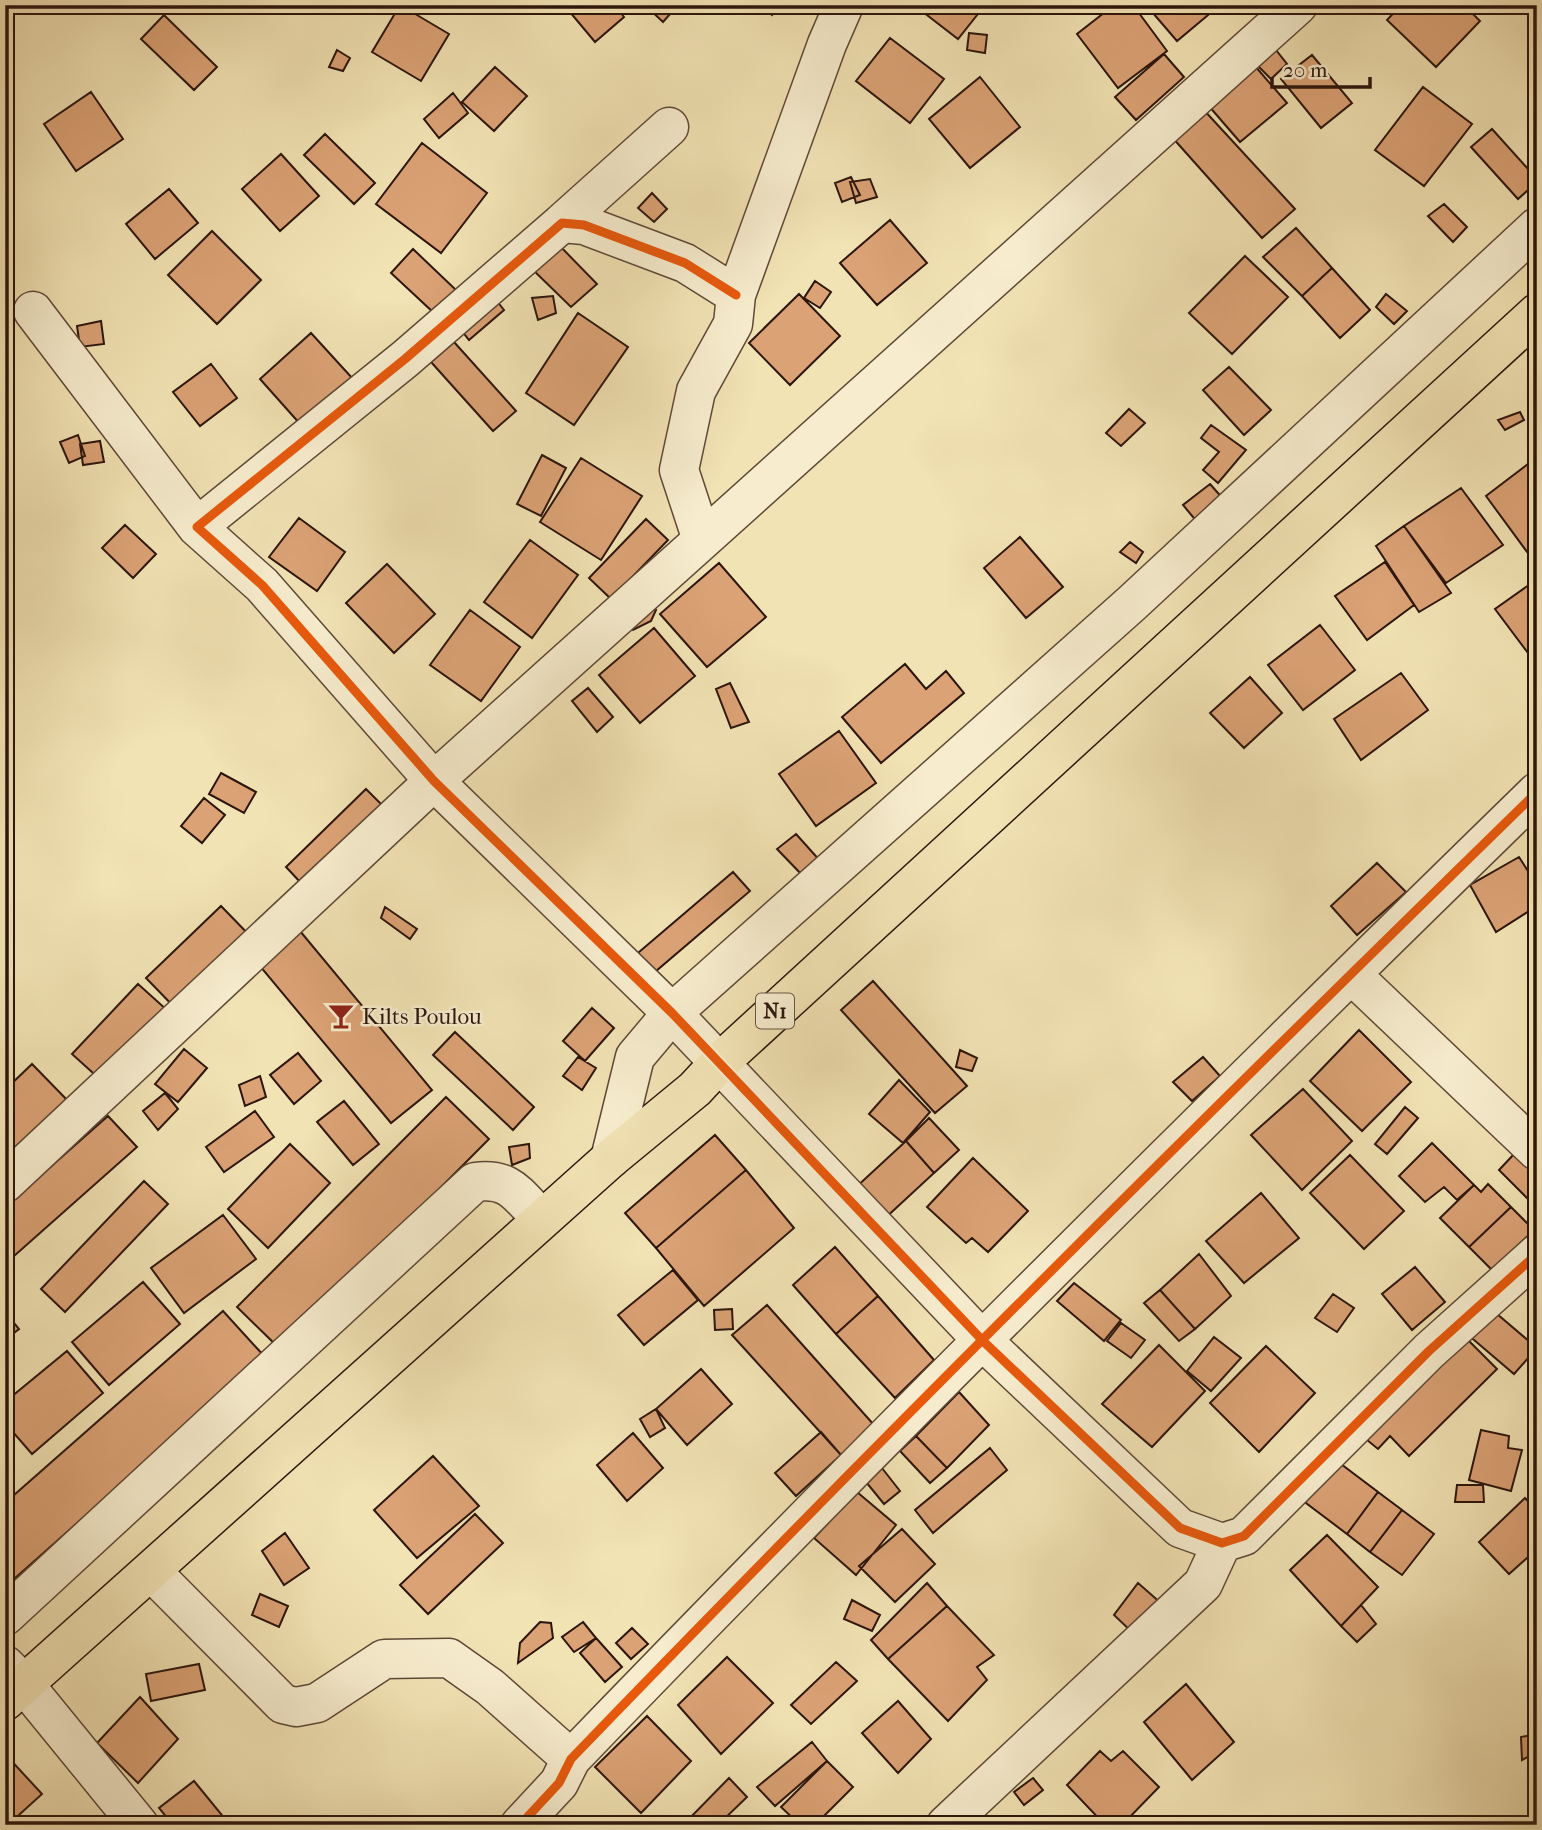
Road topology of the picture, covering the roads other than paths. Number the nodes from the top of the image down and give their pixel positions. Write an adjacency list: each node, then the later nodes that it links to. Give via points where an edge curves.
1 (844, 5): 6 (street)
2 (1298, 5): 10 (street)
3 (669, 127): 4 (street)
4 (562, 223): 6 (street, via 584,225 685,263); 9 (street, via 405,359)
5 (1537, 227): 14 (street, via 1131,604)
6 (737, 295): 10 (street, via 733,324 696,391 680,470)
7 (33, 311): 9 (street)
8 (1537, 313): 15 (highway, N1)
9 (197, 527): 11 (street, via 262,585)
10 (702, 540): 11 (street)
11 (434, 781): 14 (street); 18 (street)
12 (1537, 792): 13 (street)
13 (1351, 974): 16 (street); 21 (street)
14 (672, 1013): 15 (street); 17 (street, via 635,1057)
15 (719, 1063): 17 (highway, N1); 21 (street)
16 (1537, 1151)
17 (610, 1159): 19 (highway, N1)
18 (5, 1183)
19 (542, 1219): 23 (highway, N1); 24 (street, via 505,1183 475,1182)
20 (1537, 1254): 22 (street, via 1429,1351 1244,1536)
21 (983, 1341): 22 (street, via 1180,1528); 26 (street)
22 (1222, 1543): 29 (street, via 1203,1584)
23 (151, 1571): 25 (highway, N1); 26 (street, via 283,1703 296,1707 317,1703 384,1659 449,1658 490,1686)
24 (5, 1616)
25 (11, 1683): 27 (street)
26 (571, 1759): 28 (street, via 559,1783)
27 (139, 1825)
28 (520, 1825)
29 (946, 1825)

